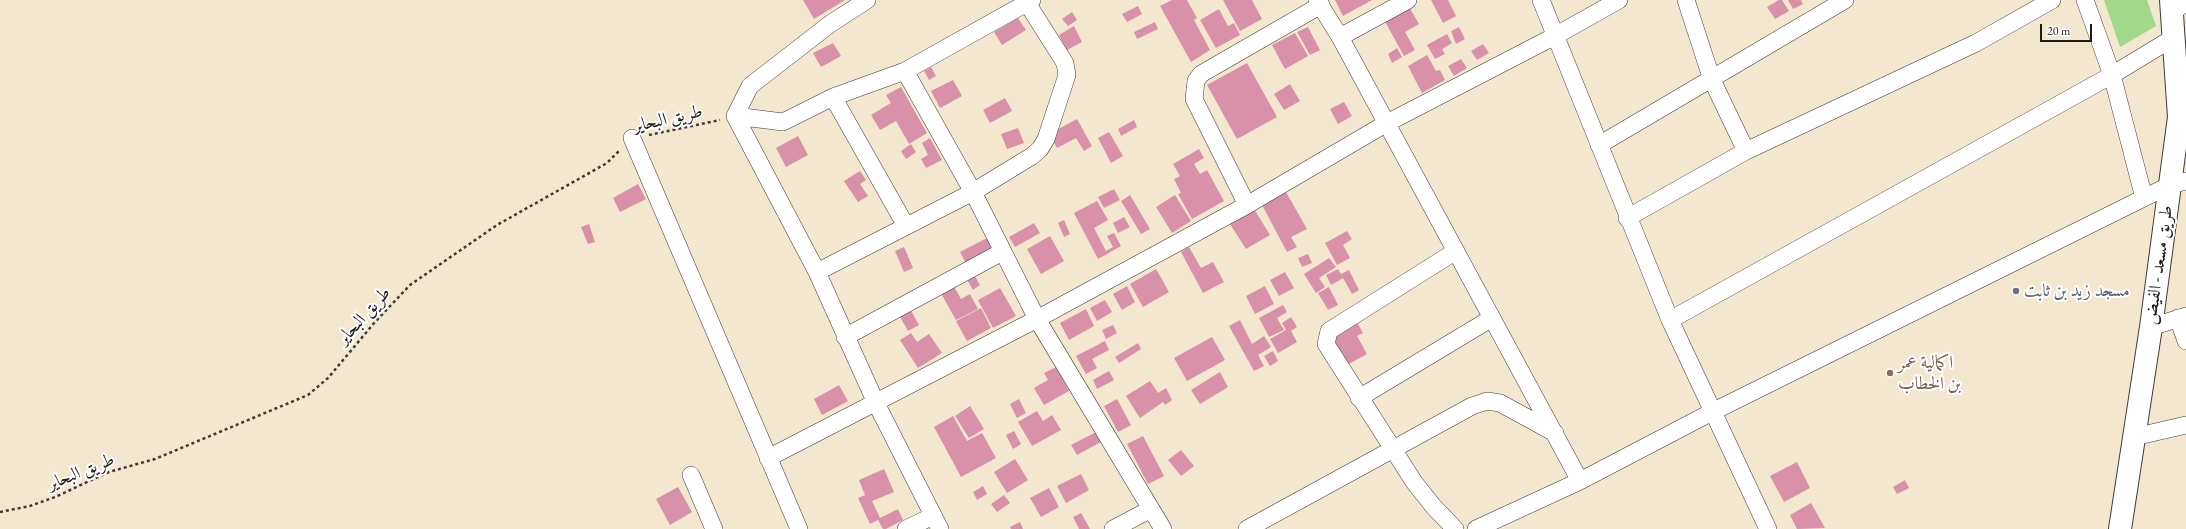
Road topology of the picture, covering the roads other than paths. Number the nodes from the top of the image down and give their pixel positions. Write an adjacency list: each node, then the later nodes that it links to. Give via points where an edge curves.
1 (867, 0): 19 (street, via 830,24 750,86)
2 (1408, 0): 13 (street)
3 (1541, 0): 12 (street)
4 (1619, 0): 12 (street)
5 (1686, 0): 17 (street)
6 (1845, 0): 17 (street)
7 (2052, 0): 23 (street, via 1976,43)
8 (2085, 0): 16 (street)
9 (1029, 1): 15 (street); 25 (street, via 1065,63 1065,82 1040,149)
10 (1319, 3): 13 (street); 27 (street, via 1201,74 1196,81 1194,99)
11 (2177, 5): 14 (main road, طريق مسعد - الفيض)
12 (1555, 36): 20 (street); 22 (street)
13 (1340, 37): 20 (street)
14 (2174, 38): 16 (street); 24 (main road, طريق مسعد - الفيض, via 2179,117)
15 (905, 71): 18 (street); 25 (street)
16 (2112, 75): 26 (street); 36 (street)
17 (1712, 80): 22 (street); 23 (street)
18 (833, 97): 19 (street, via 783,122); 29 (street)
19 (736, 116): 32 (street)
20 (1387, 123): 27 (street); 30 (street)
21 (632, 138): 47 (street)
22 (1599, 145): 28 (street)
23 (1746, 151): 28 (street)
24 (2178, 183): 26 (street); 37 (main road, طريق مسعد - الفيض)
25 (973, 192): 29 (street); 31 (street)
26 (2144, 198): 42 (street)
27 (1247, 205): 35 (street)
28 (1627, 218): 36 (street)
29 (906, 226): 32 (street)
30 (1456, 251): 34 (street); 40 (street, via 1329,331 1326,344)
31 (1002, 252): 35 (street); 38 (street)
32 (817, 272): 38 (street)
33 (2182, 317): 37 (street); 39 (street)
34 (1492, 318): 40 (street); 44 (street)
35 (1037, 319): 41 (street); 50 (street)
36 (1670, 320): 42 (street)
37 (2151, 327): 45 (main road, طريق مسعد - الفيض)
38 (845, 337): 41 (street)
39 (2186, 341)
40 (1359, 398): 46 (street)
41 (876, 403): 47 (street); 51 (street)
42 (1712, 412): 49 (street); 60 (street)
43 (2186, 425): 45 (street)
44 (1555, 433): 46 (street, via 1500,403 1488,401 1472,406); 49 (street)
45 (2134, 437): 61 (main road, طريق مسعد - الفيض)
46 (1393, 449): 57 (street); 58 (street, via 1433,506)
47 (768, 458): 53 (street)
48 (691, 475): 52 (street)
49 (1580, 481): 59 (street)
50 (1151, 509): 55 (street); 56 (street)
51 (937, 522): 54 (street)
52 (714, 529)
53 (799, 529)
54 (906, 529)
55 (1113, 529)
56 (1163, 529)
57 (1247, 529)
58 (1455, 529)
59 (1476, 529)
60 (1768, 529)
61 (2120, 529)

